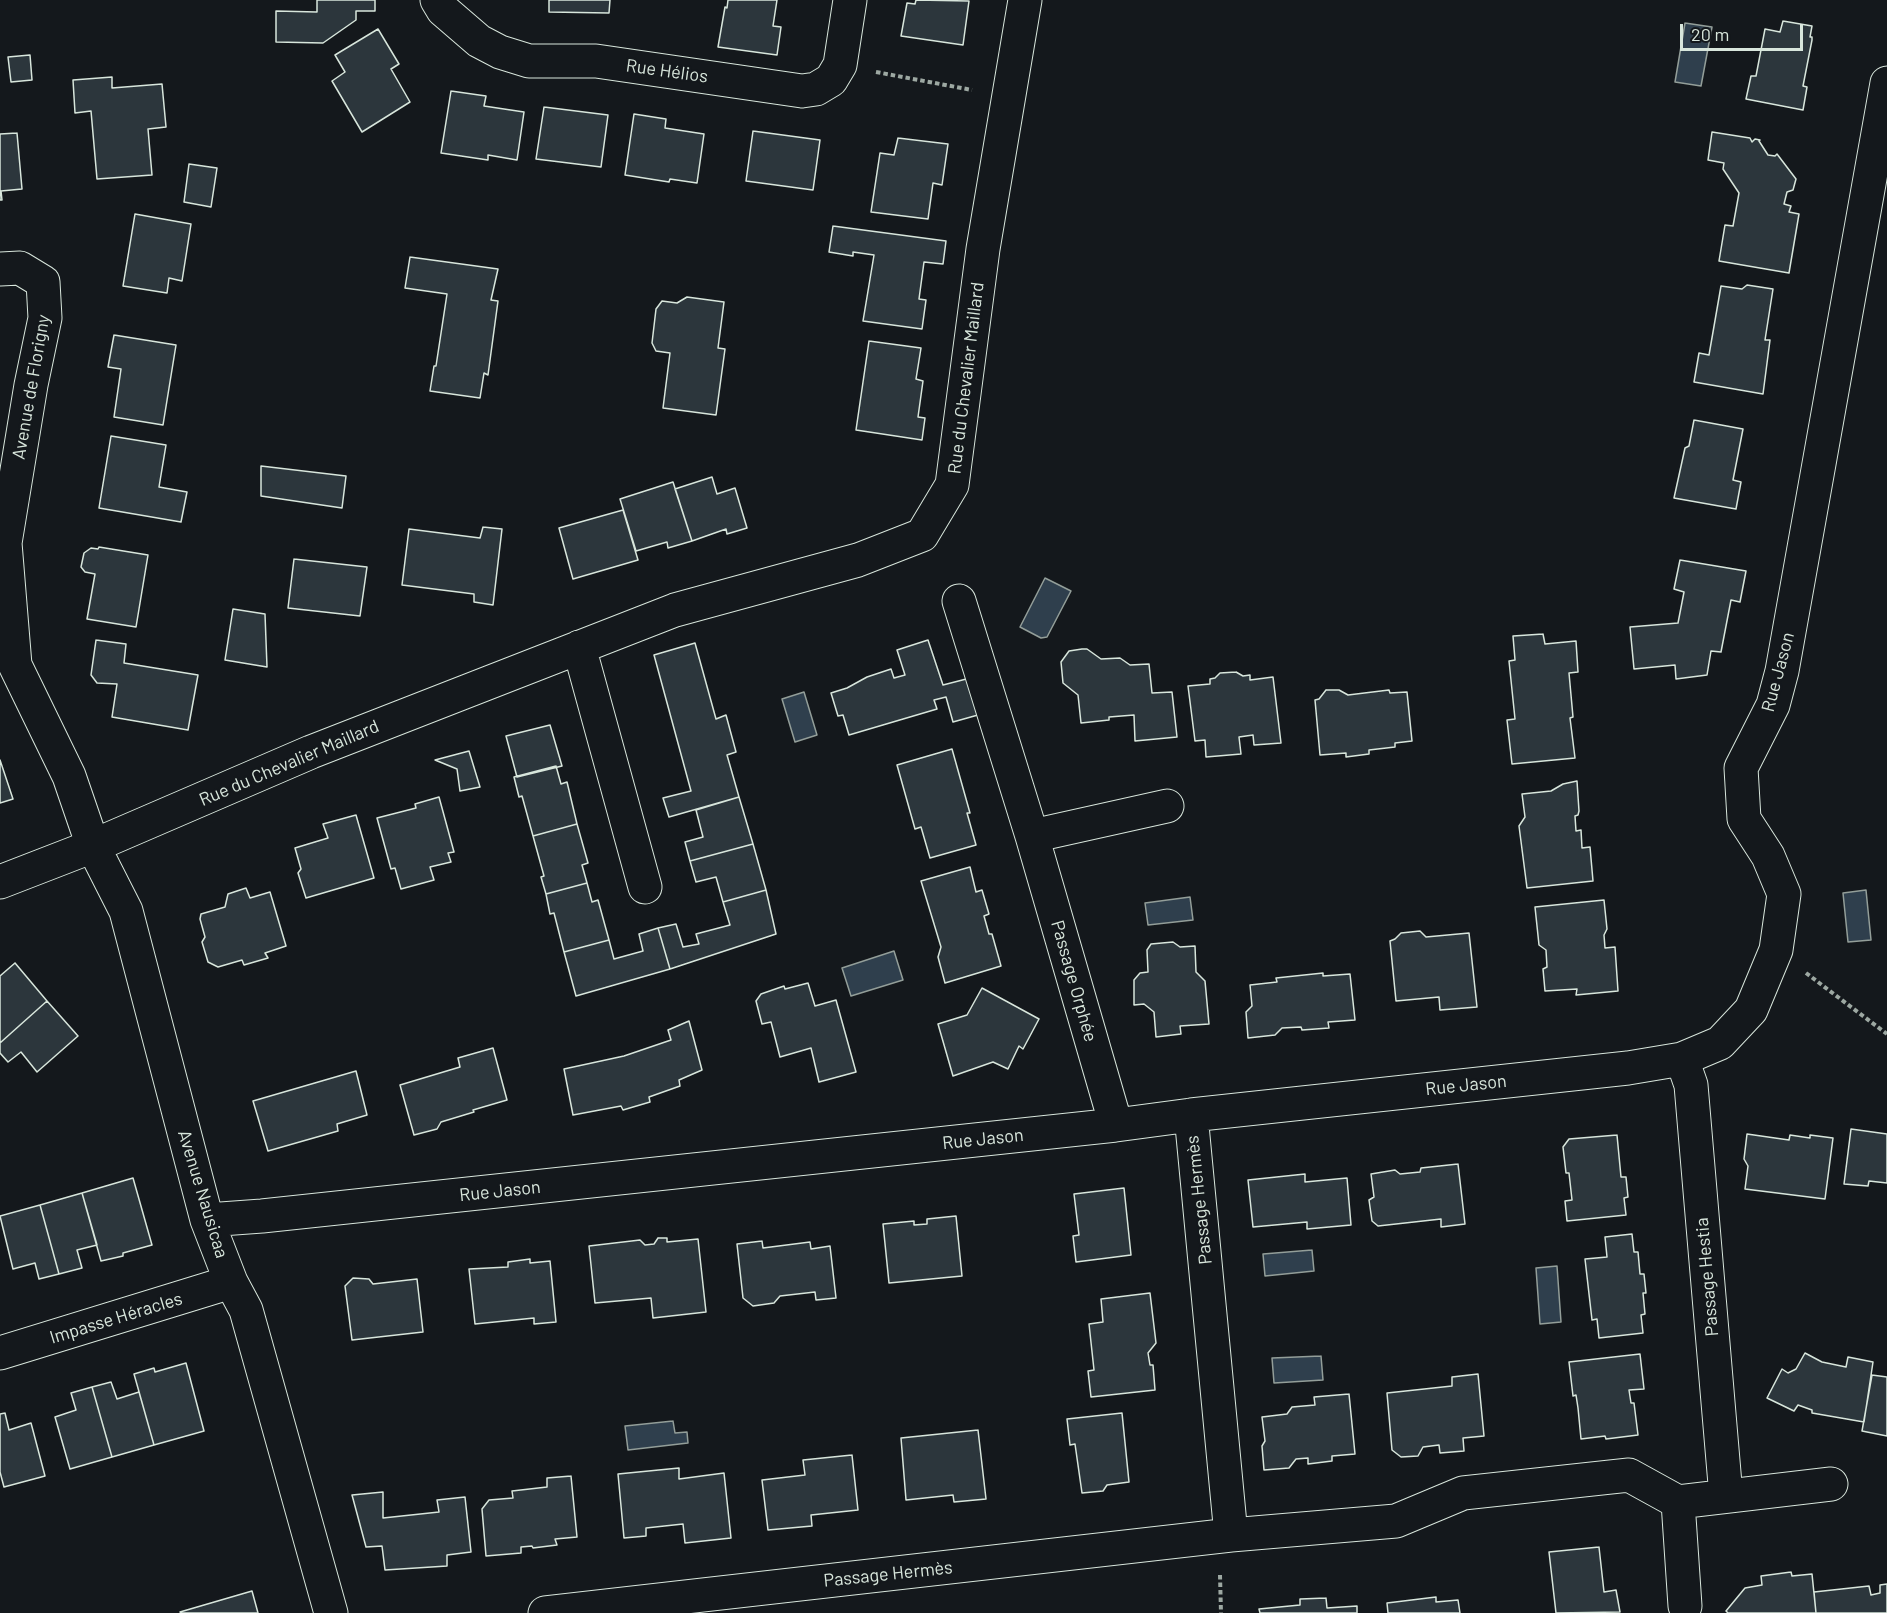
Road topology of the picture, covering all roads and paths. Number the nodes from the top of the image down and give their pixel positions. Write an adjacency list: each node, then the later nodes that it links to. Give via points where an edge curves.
1 (436, 0): 4 (street, Rue Hélios, via 479,41 529,61 596,61 802,91 816,89 831,80)
2 (850, 0): 4 (street)
3 (1025, 0): 6 (street, Rue du Chevalier Maillard)
4 (840, 65): 6 (path)
5 (1887, 83): 15 (street, Rue Jason, via 1782,671 1773,705 1741,768 1744,819 1768,856 1784,894)
6 (1009, 96): 9 (street, Rue du Chevalier Maillard, via 983,249 952,485 922,535 858,560 675,610)
7 (0, 269): 12 (street, Avenue de Florigny, via 20,268 43,282 45,318 5,543 15,665 69,776)
8 (959, 601): 11 (street, Passage Orphée)
9 (579, 647): 12 (street, Rue du Chevalier Maillard, via 311,752); 14 (street)
10 (1167, 806): 11 (street)
11 (1032, 836): 19 (street, Passage Orphée)
12 (93, 846): 13 (street, Rue du Chevalier Maillard); 20 (street, Avenue Nausicaa, via 126,911)
13 (0, 882)
14 (645, 887)
15 (1776, 950): 16 (path); 17 (street, Rue Jason, via 1751,1010 1720,1043)
16 (1887, 1034)
17 (1682, 1059): 18 (street, Rue Jason); 24 (street, Passage Hestia, via 1691,1085)
18 (1191, 1115): 19 (street, Rue Jason); 26 (street, Passage Hermès)
19 (1116, 1125): 20 (street, Rue Jason)
20 (207, 1220): 21 (street, Avenue Nausicaa)
21 (231, 1282): 22 (street, Impasse Héracles); 28 (street, Avenue Nausicaa, via 246,1310)
22 (0, 1353)
23 (1831, 1484): 24 (street)
24 (1726, 1496): 25 (street)
25 (1678, 1502): 26 (street, Passage Hermès, via 1629,1475 1464,1493 1396,1521); 27 (street)
26 (1232, 1535): 29 (street, Passage Hermès)
27 (1685, 1606)
28 (331, 1613)
29 (545, 1613)

